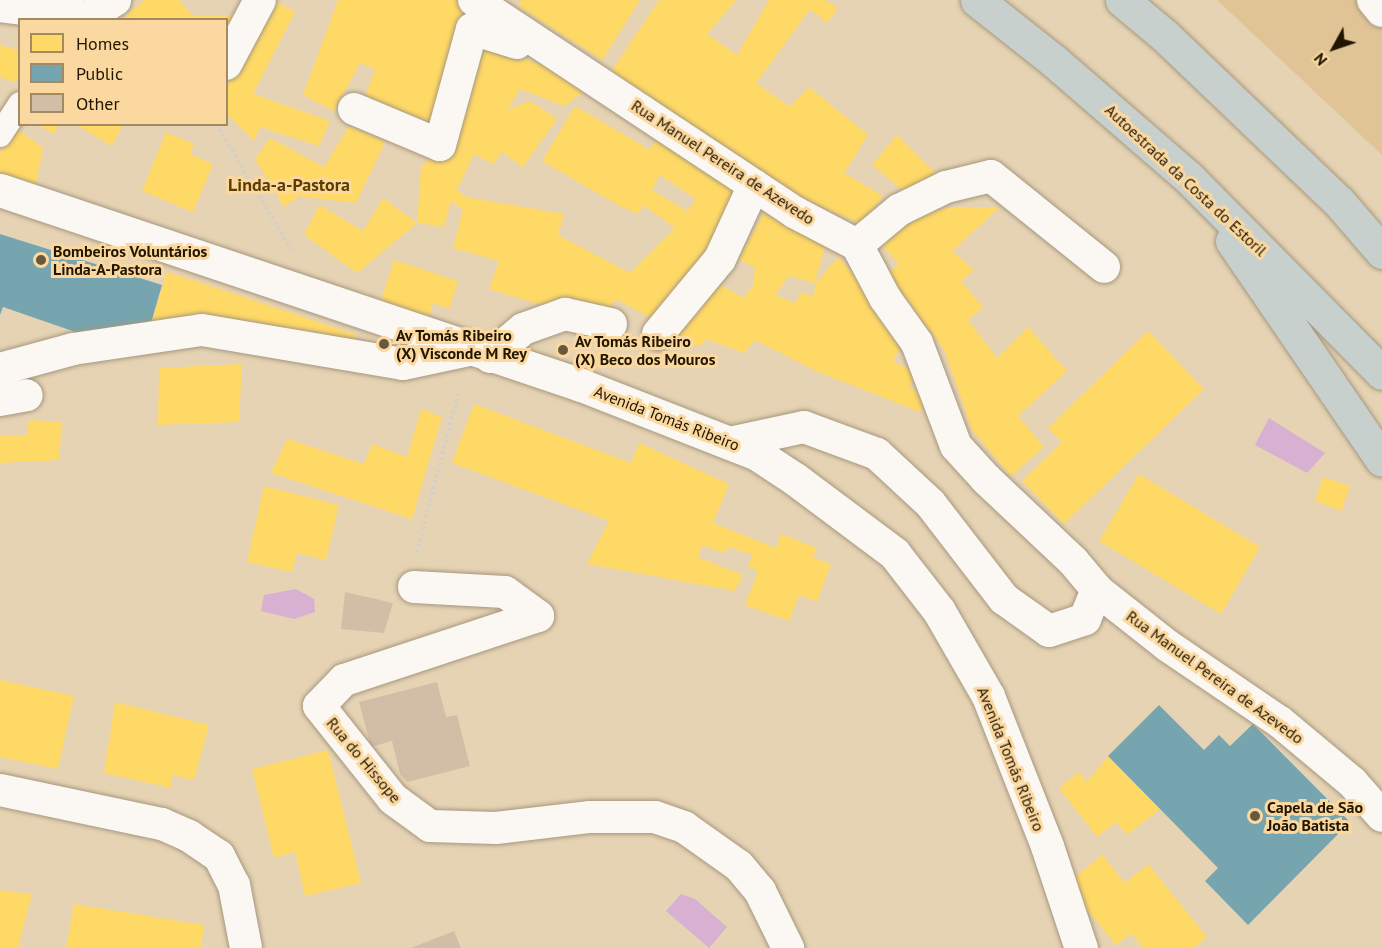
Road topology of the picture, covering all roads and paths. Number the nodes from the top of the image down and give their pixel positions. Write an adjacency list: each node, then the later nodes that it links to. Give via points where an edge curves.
1 (115, 0): 9 (street, via 88,17)
2 (260, 0): 11 (street)
3 (474, 0): 10 (street, Rua Manuel Pereira de Azevedo)
4 (977, 0): 16 (highway, Autoestrada da Costa do Estoril)
5 (1122, 0): 20 (highway, via 1339,202)
6 (1373, 0): 8 (street)
7 (0, 6): 9 (street)
8 (1382, 10)
9 (60, 17)
10 (557, 56): 13 (street, via 472,29 440,145); 17 (street, Rua Manuel Pereira de Azevedo, via 653,114)
11 (228, 60)
12 (18, 107): 15 (street)
13 (354, 110)
14 (217, 126): 22 (path)
15 (0, 135)
16 (1189, 178): 27 (highway, Autoestrada da Costa do Estoril); 29 (highway)
17 (754, 185): 19 (street, Rua Manuel Pereira de Azevedo); 24 (street, via 720,259)
18 (0, 190): 22 (street, Avenida Tomás Ribeiro)
19 (857, 245): 21 (street, via 899,210 946,187 991,176); 31 (street, Rua Manuel Pereira de Azevedo, via 885,298 917,343 956,446 1073,561)
20 (1382, 252)
21 (1104, 267)
22 (321, 298): 25 (street, Avenida Tomás Ribeiro)
23 (611, 324): 25 (street, via 565,314 523,329)
24 (658, 334)
25 (479, 353): 26 (street, via 403,364 202,330 73,349); 28 (street, Avenida Tomás Ribeiro, via 581,385); 30 (path, via 413,566)
26 (0, 369)
27 (1382, 372)
28 (730, 443): 31 (street, via 804,427 877,454 930,502 1004,599 1049,630 1085,619); 36 (street, Avenida Tomás Ribeiro, via 757,454 795,479 885,546 939,611 988,696 1047,846)
29 (1382, 460)
30 (414, 587): 35 (street, Rua do Hissope, via 505,592 538,616 344,680 318,706 393,799 429,826 495,828 590,818 655,817 684,827 739,866 760,891)
31 (1097, 590): 33 (street, Rua Manuel Pereira de Azevedo, via 1168,646 1280,722 1352,782)
32 (0, 790): 34 (street, via 162,824 189,836 219,856 234,885)
33 (1382, 816)
34 (246, 948)
35 (788, 948)
36 (1081, 948)

